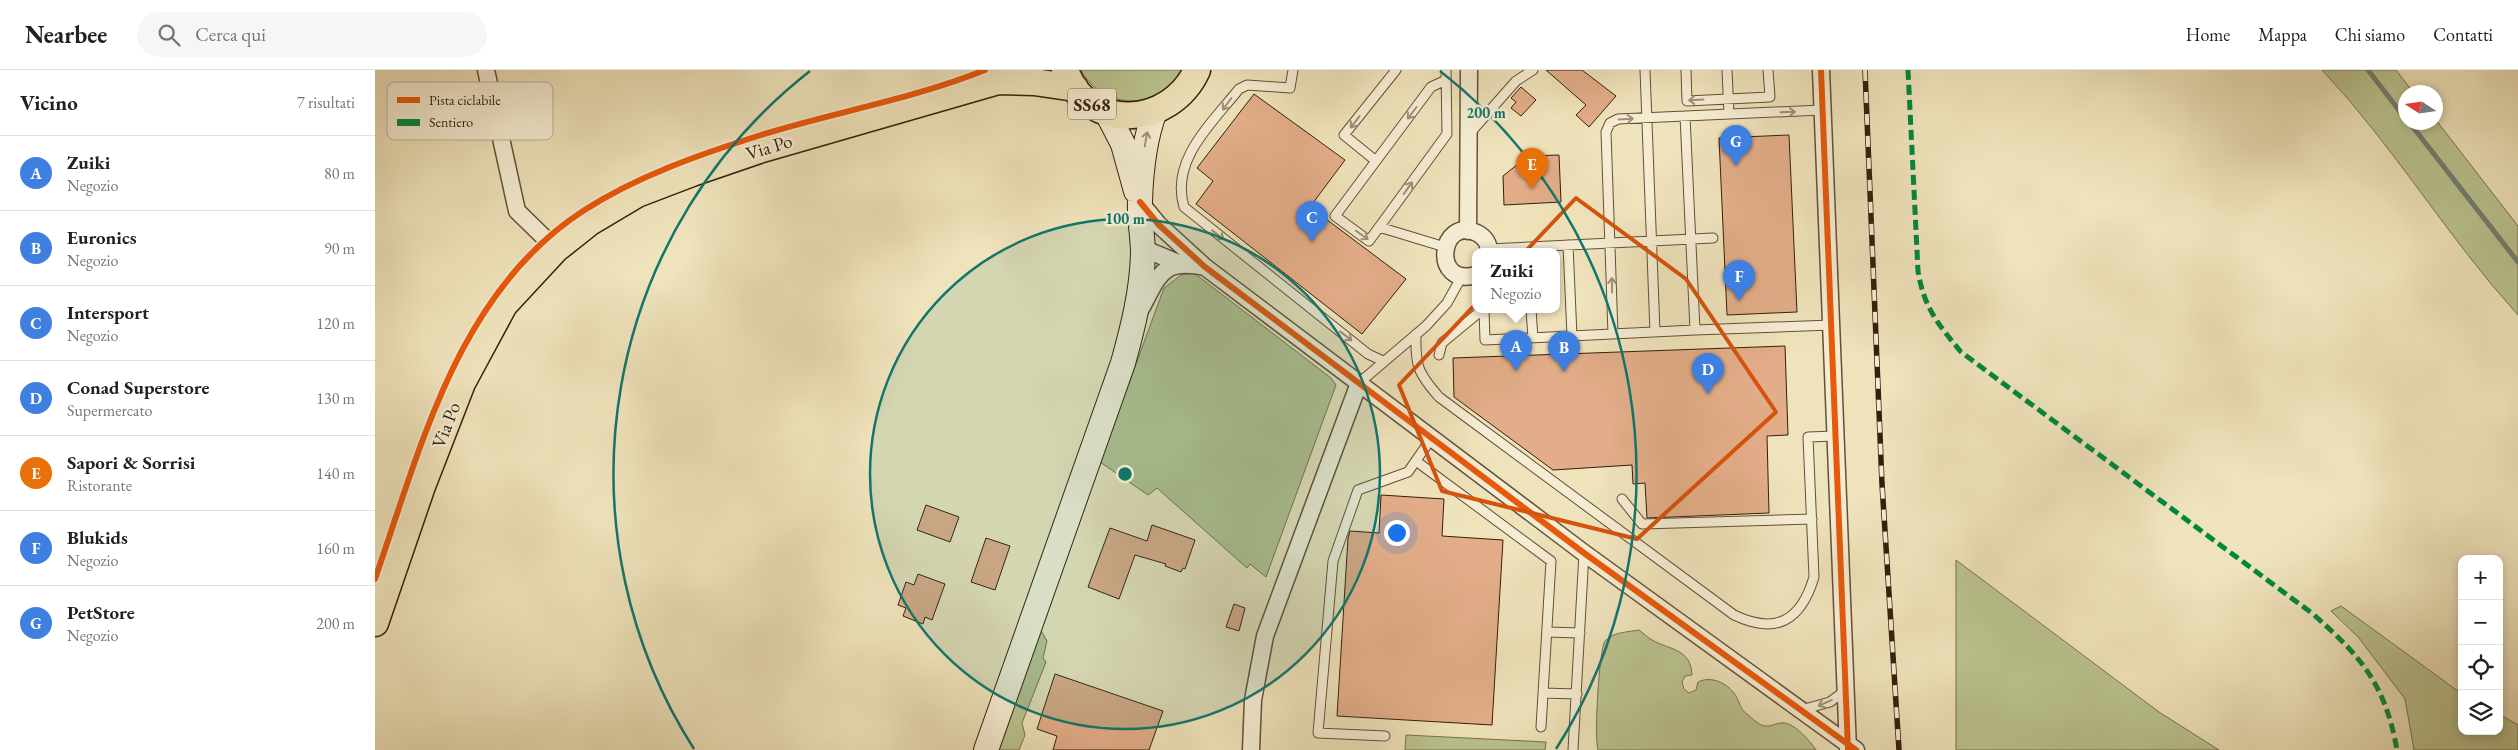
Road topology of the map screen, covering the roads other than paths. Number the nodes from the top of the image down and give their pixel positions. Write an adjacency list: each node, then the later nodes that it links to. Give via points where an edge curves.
1 (1293, 70): 54 (lane, one-way to 54, via 1290,88 1247,85 1239,89 1188,155 1180,182 1184,207 1368,354)
2 (1396, 70): 24 (lane, one-way to 24, via 1344,135)
3 (1446, 70): 14 (lane)
4 (1469, 70): 22 (street)
5 (1533, 70): 22 (lane, via 1516,81)
6 (1645, 70): 21 (lane)
7 (1686, 70): 15 (lane, one-way to 7, via 1687,101)
8 (1727, 70): 15 (lane)
9 (1768, 70): 15 (lane, via 1770,97)
10 (1821, 70): 16 (street)
11 (1199, 73): 18 (main road, SS68, via 1173,102)
12 (1007, 75): 13 (main road, Via Po, via 1034,82); 38 (main road, Via Po, via 762,148 637,194 590,222)
13 (1070, 79): 17 (main road, SS68, via 1088,101)
14 (1447, 80): 24 (lane, one-way to 24, via 1431,87); 26 (lane, one-way to 14, via 1447,134)
15 (1728, 99): 19 (lane)
16 (1823, 110): 19 (lane, one-way to 16); 46 (street)
17 (1106, 111): 18 (main road, SS68, via 1133,116); 25 (main road, SS68, via 1123,144)
18 (1155, 111): 25 (main road, SS68, one-way to 18, via 1146,135)
19 (1729, 114): 20 (lane)
20 (1685, 116): 21 (lane); 29 (lane)
21 (1647, 118): 31 (lane); 32 (lane, one-way to 21, via 1606,132 1610,123 1617,120)
22 (1469, 135): 27 (street)
23 (502, 140): 38 (street, via 517,210)
24 (1376, 161): 26 (lane, one-way to 26, via 1335,216 1369,241)
25 (1140, 202): 30 (street); 35 (main road, SS68)
26 (1379, 227): 34 (lane)
27 (1468, 231): 34 (street, via 1454,235); 36 (street, via 1482,236)
28 (1713, 238): 29 (lane)
29 (1690, 239): 31 (lane); 47 (lane)
30 (1175, 241): 35 (street, via 1161,241); 40 (street, via 1186,247)
31 (1653, 241): 32 (lane); 48 (lane)
32 (1611, 243): 33 (lane); 50 (lane, one-way to 32)
33 (1568, 246): 37 (lane); 51 (lane)
34 (1445, 247): 41 (street, via 1445,262 1455,273)
35 (1143, 248): 39 (street); 45 (main road, SS68)
36 (1488, 248)
37 (1536, 248)
38 (556, 249): 62 (main road, Via Po, via 504,305 462,383 422,486)
39 (1181, 264): 40 (street); 45 (street, via 1162,272)
40 (1205, 267): 55 (street)
41 (1469, 275): 49 (lane)
42 (1479, 313): 53 (lane, via 1443,343)
43 (1483, 313): 52 (lane, via 1485,340)
44 (1531, 313): 52 (lane)
45 (1133, 324): 72 (main road, SS68, via 1123,363)
46 (1831, 324): 47 (lane); 56 (street)
47 (1695, 330): 48 (lane)
48 (1655, 332): 50 (lane)
49 (1416, 334): 54 (lane); 60 (lane, via 1415,361 1439,397 1734,615 1750,623 1778,623 1804,604 1814,578)
50 (1613, 334): 51 (lane)
51 (1571, 336): 52 (lane)
52 (1533, 338)
53 (1439, 355)
54 (1383, 360): 55 (lane)
55 (1359, 383): 57 (street); 73 (street, via 1265,636 1253,700)
56 (1835, 436): 60 (lane, via 1808,437); 65 (street)
57 (1431, 438): 58 (lane); 61 (street)
58 (1416, 461): 63 (lane, via 1551,562); 70 (lane, via 1408,472 1358,490 1333,560 1318,733)
59 (1622, 499): 60 (lane, via 1642,524)
60 (1812, 519)
61 (1584, 553): 64 (lane); 68 (street)
62 (375, 623)
63 (1547, 632): 64 (lane); 66 (lane)
64 (1580, 633): 67 (lane)
65 (1846, 690): 68 (lane, one-way to 68, via 1830,702); 71 (street)
66 (1543, 693): 67 (lane); 69 (lane)
67 (1577, 694): 74 (lane)
68 (1801, 710): 71 (street)
69 (1541, 727)
70 (1385, 736)
71 (1850, 748)
72 (986, 750)
73 (1251, 750)
74 (1573, 750)

